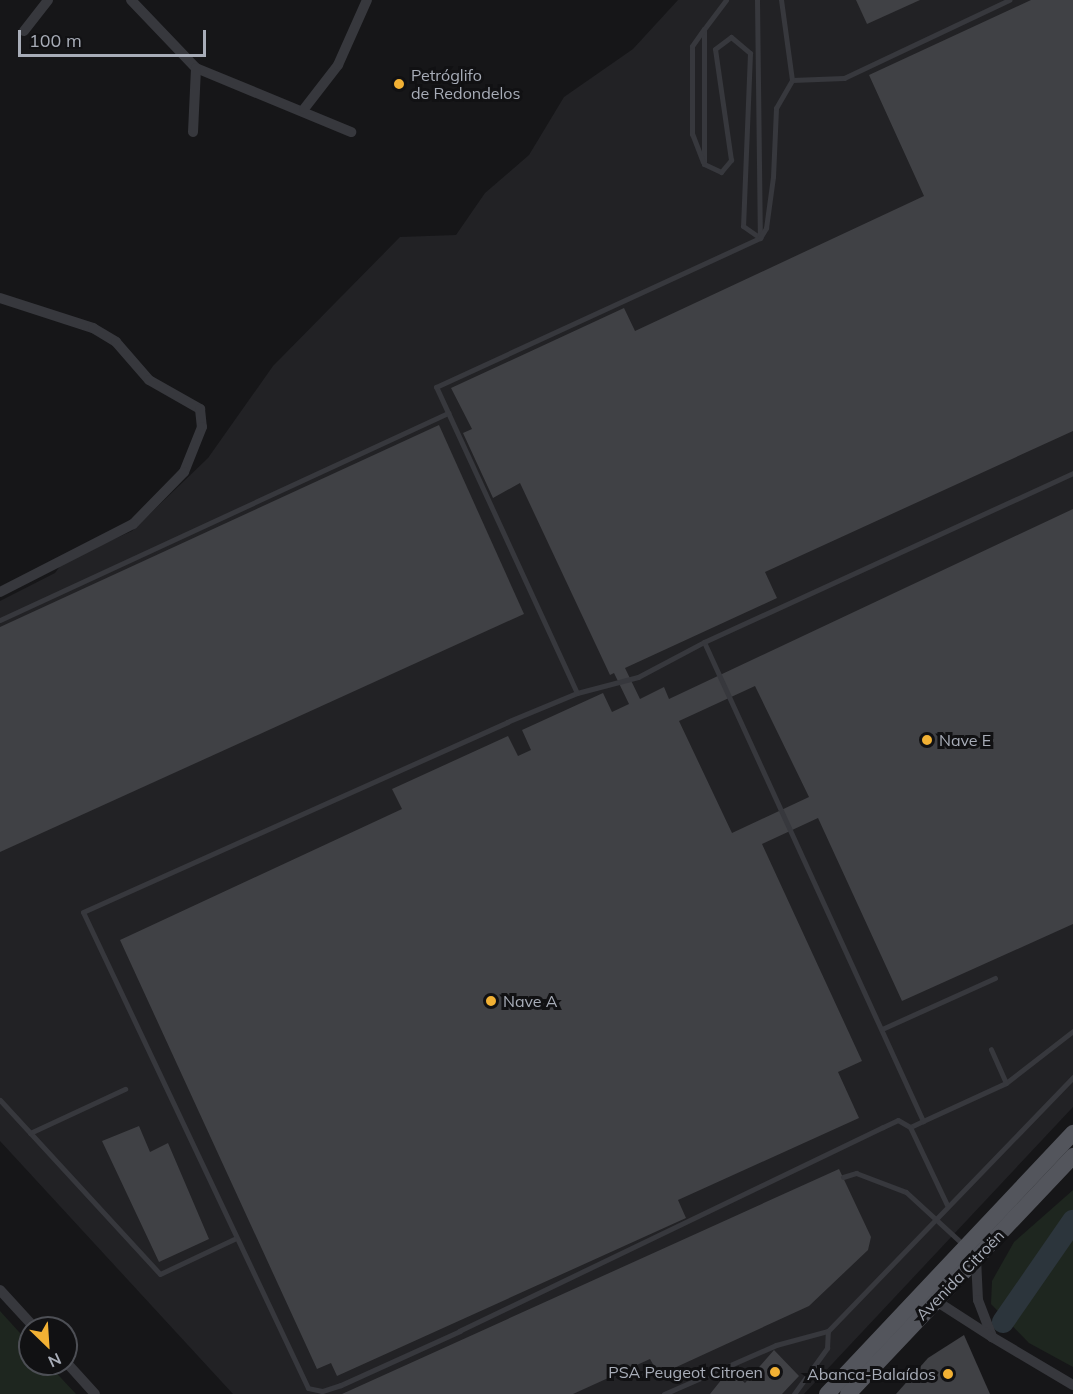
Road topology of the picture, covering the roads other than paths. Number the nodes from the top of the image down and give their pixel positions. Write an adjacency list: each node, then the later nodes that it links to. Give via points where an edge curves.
1 (48, 0): 9 (street)
2 (130, 0): 10 (street)
3 (368, 0): 12 (street, via 338,65)
4 (726, 0): 8 (lane)
5 (757, 0): 16 (lane)
6 (781, 0): 11 (lane)
7 (1009, 0): 11 (lane, via 844,78)
8 (704, 29): 15 (lane); 15 (lane, via 692,46 692,134)
9 (24, 31)
10 (195, 68): 12 (street); 13 (street)
11 (792, 80): 16 (lane, via 776,108 773,177 766,228)
12 (304, 109): 14 (street)
13 (193, 132)
14 (351, 132)
15 (704, 164): 16 (lane, via 721,172 731,160 715,49 731,37 750,53 743,226)
16 (760, 238): 18 (lane, via 436,387)
17 (0, 298): 20 (street, via 93,328 116,342 149,380 200,409 202,427 184,472 133,524)
18 (448, 413): 21 (lane); 23 (lane)
19 (1073, 473): 22 (lane)
20 (0, 592)
21 (0, 620)
22 (704, 642): 23 (lane, via 638,677); 25 (lane)
23 (577, 693): 40 (lane, via 83,912)
24 (995, 978): 25 (lane)
25 (882, 1029): 32 (lane)
26 (1073, 1031): 29 (lane)
27 (991, 1049): 29 (lane)
28 (1073, 1077): 38 (lane)
29 (1006, 1083): 32 (lane)
30 (125, 1089): 34 (lane)
31 (0, 1100): 34 (lane)
32 (922, 1121): 33 (lane)
33 (910, 1127): 38 (lane); 40 (lane, via 898,1120 882,1127 471,1326 322,1391 308,1388 298,1372)
34 (30, 1133): 40 (lane, via 160,1274)
35 (1073, 1133): 41 (main road, Avenida Citroën)
36 (1073, 1156): 42 (main road, Avenida Citroën)
37 (843, 1177): 39 (lane, via 856,1173 906,1192)
38 (947, 1205): 39 (lane)
39 (936, 1215): 41 (lane); 47 (lane)
40 (234, 1239)
41 (963, 1244): 42 (lane); 44 (main road, Avenida Citroën)
42 (976, 1258): 45 (main road, Avenida Citroën); 48 (street, via 978,1300)
43 (0, 1290): 46 (street)
44 (921, 1291): 45 (street); 54 (main road, Avenida Citroën)
45 (935, 1300): 48 (street); 55 (main road, Avenida Citroën)
46 (23, 1316)
47 (828, 1331): 52 (lane, via 776,1345); 53 (lane, via 826,1348)
48 (992, 1337): 50 (street)
49 (78, 1375): 51 (street)
50 (1073, 1385)
51 (95, 1394)
52 (664, 1394)
53 (794, 1394)
54 (827, 1394)
55 (848, 1394)

